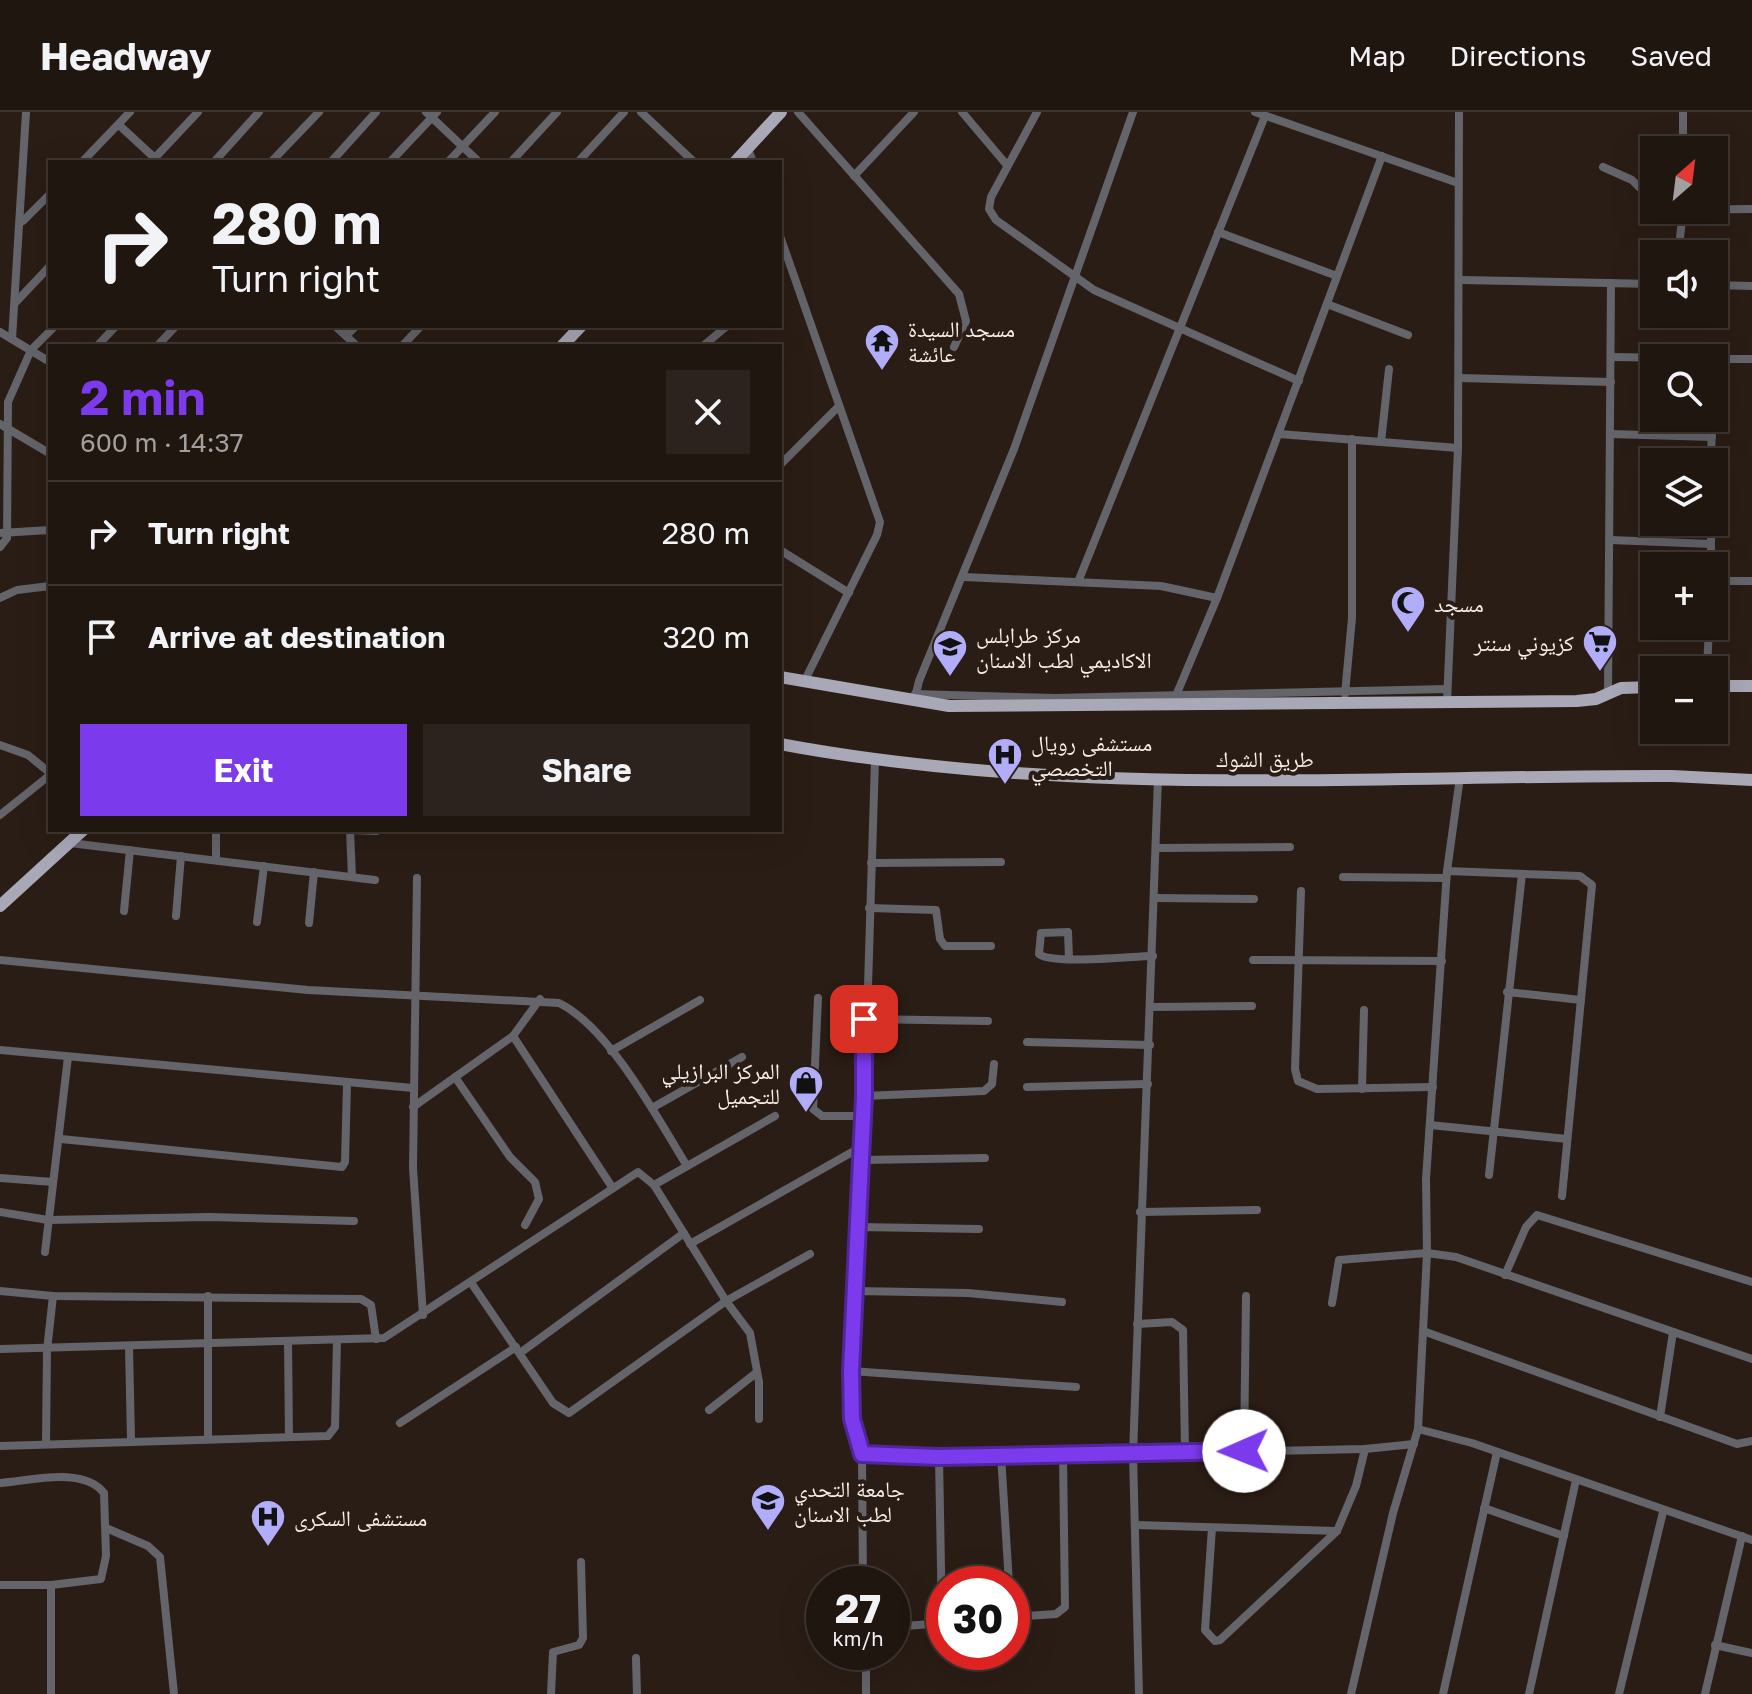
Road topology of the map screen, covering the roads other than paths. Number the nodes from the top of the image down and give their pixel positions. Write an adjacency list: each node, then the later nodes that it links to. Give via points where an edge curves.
1 (26, 112): 49 (street)
2 (130, 112): 22 (street)
3 (198, 112): 29 (street)
4 (259, 112): 30 (street)
5 (319, 112): 31 (street)
6 (376, 112): 32 (street)
7 (495, 112): 24 (street)
8 (557, 112): 36 (street)
9 (624, 112): 37 (street)
10 (641, 112): 38 (street)
11 (781, 112): 25 (main road)
12 (798, 112): 43 (street)
13 (914, 112): 43 (street)
14 (962, 112): 41 (street)
15 (1037, 112): 41 (street)
16 (1133, 112): 56 (street)
17 (1255, 112): 21 (street)
18 (1459, 112): 44 (street)
19 (1683, 112): 23 (street)
20 (432, 114): 24 (street); 33 (street)
21 (1265, 116): 26 (street); 51 (street)
22 (119, 125): 27 (street); 28 (street)
23 (1683, 136)
24 (462, 146): 34 (street); 35 (street)
25 (748, 149): 39 (main road); 40 (street)
26 (1382, 156): 44 (street); 55 (street)
27 (84, 160)
28 (154, 160)
29 (156, 160)
30 (216, 160)
31 (273, 160)
32 (333, 160)
33 (392, 160)
34 (450, 160)
35 (477, 160)
36 (513, 160)
37 (580, 160)
38 (692, 160)
39 (737, 160)
40 (752, 160)
41 (1006, 164): 56 (street, via 989,209 996,220)
42 (1603, 167): 45 (street)
43 (854, 176): 83 (street, via 959,294 966,321)
44 (1458, 183): 57 (street)
45 (1640, 188)
46 (48, 196): 49 (street)
47 (1728, 209): 48 (street)
48 (1752, 209)
49 (22, 222): 62 (street)
50 (1682, 224): 52 (street)
51 (1218, 232): 55 (street); 72 (street)
52 (1680, 238)
53 (782, 242): 94 (street)
54 (48, 268): 62 (street)
55 (1337, 276): 63 (street)
56 (1074, 279): 72 (street); 114 (street)
57 (1461, 280): 58 (street); 91 (street)
58 (1611, 283): 59 (street); 85 (street)
59 (1640, 284)
60 (1728, 285): 61 (street)
61 (1752, 286)
62 (14, 303): 76 (street)
63 (1327, 304): 74 (street); 92 (street)
64 (53, 328): 84 (street)
65 (114, 328): 77 (street)
66 (174, 328): 78 (street)
67 (337, 328): 75 (street)
68 (354, 328): 75 (street)
69 (419, 328): 80 (street)
70 (579, 328): 81 (main road)
71 (725, 328): 82 (street)
72 (1180, 329): 92 (street); 117 (street)
73 (0, 332): 76 (street)
74 (1408, 335)
75 (346, 336): 79 (street)
76 (12, 339): 84 (street)
77 (99, 344)
78 (159, 344)
79 (355, 344)
80 (404, 344)
81 (564, 344)
82 (705, 344)
83 (954, 347)
84 (31, 350): 89 (street); 95 (street, via 8,402)
85 (1611, 357): 86 (street); 93 (street)
86 (1640, 357)
87 (1728, 359): 88 (street)
88 (1752, 359)
89 (48, 361)
90 (1389, 369): 101 (street)
91 (1459, 378): 93 (street); 102 (street)
92 (1299, 381): 97 (street)
93 (1611, 382): 98 (street)
94 (839, 406): 105 (street); 119 (street, via 880,522)
95 (4, 426): 104 (street); 107 (street)
96 (1712, 432): 99 (street)
97 (1279, 434): 100 (street); 121 (street)
98 (1611, 434): 99 (street); 109 (street)
99 (1712, 437): 103 (street)
100 (1352, 439): 101 (street); 129 (street, via 1352,618)
101 (1381, 442): 102 (street)
102 (1458, 448): 128 (street)
103 (1712, 448)
104 (48, 452)
105 (782, 463)
106 (48, 530): 107 (street)
107 (4, 533): 111 (street)
108 (1711, 536): 110 (street)
109 (1611, 540): 110 (street); 127 (street)
110 (1711, 544): 113 (street)
111 (0, 547)
112 (782, 551): 119 (street)
113 (1711, 552)
114 (964, 577): 117 (street); 130 (street)
115 (1728, 581): 116 (street)
116 (1752, 581)
117 (1078, 582): 121 (street, via 1161,586)
118 (48, 586): 120 (street)
119 (849, 593): 123 (street)
120 (0, 598)
121 (1217, 598): 131 (street)
122 (782, 677): 123 (main road)
123 (804, 682): 130 (main road)
124 (1728, 686): 125 (main road)
125 (1752, 686)
126 (1640, 687): 127 (main road)
127 (1608, 693): 128 (main road, via 1590,701)
128 (1447, 696): 129 (main road)
129 (1345, 697): 131 (main road)
130 (915, 698): 131 (main road, via 949,706)
131 (1174, 699)
132 (782, 744): 134 (main road, طريق الشوك)
133 (0, 745): 135 (street, via 28,755)
134 (875, 760): 138 (main road, طريق الشوك, via 966,770); 151 (street)
135 (48, 772)
136 (48, 776): 140 (street)
137 (1460, 776): 138 (main road, طريق الشوك); 139 (main road, طريق الشوك); 154 (street)
138 (1158, 778): 146 (street)
139 (1752, 780)
140 (0, 815)
141 (81, 832): 144 (main road)
142 (216, 832): 149 (street)
143 (351, 832): 156 (street)
144 (69, 842): 147 (street); 163 (main road)
145 (1290, 847): 146 (street)
146 (1156, 848): 161 (street)
147 (130, 850): 148 (street); 165 (street)
148 (181, 856): 149 (street); 166 (street)
149 (216, 860): 152 (street)
150 (1001, 862): 151 (street)
151 (871, 863): 164 (street)
152 (264, 866): 153 (street); 167 (street)
153 (314, 872): 156 (street); 168 (street)
154 (1447, 874): 155 (street); 157 (street); 175 (street)
155 (1522, 874): 176 (street); 181 (street, via 1580,876 1591,882)
156 (352, 877): 159 (street)
157 (1343, 877)
158 (417, 878): 177 (street)
159 (375, 880)
160 (1301, 891): 174 (street)
161 (1155, 898): 162 (street); 170 (street)
162 (1254, 899)
163 (0, 906)
164 (869, 908): 169 (street, via 936,910 945,946); 185 (street)
165 (124, 911)
166 (176, 916)
167 (257, 922)
168 (309, 923)
169 (991, 946)
170 (1153, 956): 171 (street); 183 (street)
171 (1069, 959): 171 (street, via 1042,957 1041,933 1068,932)
172 (0, 960): 177 (street)
173 (1253, 960): 174 (street)
174 (1300, 961): 175 (street); 201 (street, via 1298,1081 1310,1089)
175 (1442, 961): 199 (street)
176 (1507, 992): 181 (street); 208 (street)
177 (413, 998): 179 (street); 200 (street)
178 (818, 998): 206 (street, via 813,1109 822,1116)
179 (540, 999): 187 (street); 191 (street, via 571,1008)
180 (700, 1000): 191 (street)
181 (1581, 1000): 210 (street)
182 (1252, 1006): 183 (street)
183 (1151, 1007): 189 (street)
184 (1364, 1010): 201 (street)
185 (864, 1019): 186 (street); 202 (street)
186 (988, 1021)
187 (513, 1036): 195 (street); 219 (street)
188 (1027, 1042): 189 (street)
189 (1150, 1045): 197 (street)
190 (0, 1050): 192 (street)
191 (611, 1051): 204 (street)
192 (68, 1057): 196 (street); 209 (street)
193 (742, 1057): 204 (street)
194 (994, 1064): 202 (street, via 992,1084 984,1091)
195 (455, 1077): 203 (street); 226 (street, via 510,1157 535,1182 539,1199)
196 (347, 1084): 200 (street); 209 (street, via 342,1167)
197 (1148, 1084): 198 (street); 223 (street)
198 (1027, 1087)
199 (1433, 1087): 201 (street); 207 (street)
200 (413, 1088): 203 (street)
201 (1362, 1089)
202 (864, 1096): 206 (street)
203 (413, 1107): 245 (street)
204 (652, 1108): 214 (street)
205 (775, 1116): 214 (street)
206 (864, 1116): 211 (street)
207 (1430, 1125): 208 (street); 232 (street)
208 (1494, 1131): 210 (street); 215 (street)
209 (61, 1139): 217 (street)
210 (1567, 1139): 220 (street)
211 (861, 1147): 213 (street); 230 (street)
212 (985, 1158): 213 (street)
213 (861, 1160): 227 (street)
214 (687, 1166): 218 (street)
215 (1489, 1175)
216 (0, 1178): 217 (street)
217 (53, 1182): 224 (street)
218 (654, 1185): 219 (street, via 638,1172); 229 (street)
219 (612, 1187): 236 (street)
220 (1562, 1196)
221 (1257, 1210): 223 (street)
222 (0, 1212): 224 (street)
223 (1140, 1212): 246 (street)
224 (48, 1220): 225 (street); 231 (street)
225 (354, 1221)
226 (525, 1225)
227 (859, 1227): 228 (street); 238 (street)
228 (979, 1229)
229 (684, 1233): 230 (street); 256 (street)
230 (690, 1244): 242 (street)
231 (45, 1252)
232 (1427, 1253): 234 (street, via 1456,1257); 244 (street, via 1339,1260); 247 (street)
233 (810, 1254): 242 (street)
234 (1505, 1275): 235 (street, via 1526,1227 1537,1215); 248 (street)
235 (1752, 1282)
236 (472, 1284): 245 (street); 256 (street)
237 (0, 1291): 239 (street)
238 (856, 1291): 243 (street); 258 (street)
239 (53, 1296): 240 (street); 255 (street)
240 (208, 1296): 249 (street, via 366,1300); 252 (street)
241 (1246, 1296): 274 (street)
242 (726, 1301): 256 (street, via 569,1413 553,1403); 259 (street, via 752,1337)
243 (1062, 1302)
244 (1332, 1303)
245 (423, 1315): 249 (street)
246 (1137, 1324): 275 (street, via 1172,1322 1183,1330); 278 (street)
247 (1423, 1331): 262 (street); 265 (street)
248 (1673, 1332): 257 (street); 262 (street)
249 (376, 1339): 250 (street)
250 (337, 1340): 251 (street); 266 (street, via 334,1431 328,1436)
251 (288, 1342): 252 (street); 266 (street)
252 (210, 1345): 253 (street); 268 (street)
253 (129, 1347): 255 (street); 267 (street)
254 (0, 1349): 255 (street)
255 (47, 1350): 270 (street)
256 (518, 1350): 264 (street)
257 (1752, 1359)
258 (851, 1371): 260 (street); 277 (street, via 852,1419)
259 (756, 1373): 261 (street); 263 (street)
260 (1076, 1387)
261 (709, 1410)
262 (1660, 1417): 269 (street, via 1737,1444)
263 (759, 1419)
264 (400, 1423)
265 (1418, 1429): 271 (street); 276 (street)
266 (289, 1437): 268 (street)
267 (131, 1439): 268 (street); 270 (street)
268 (208, 1439)
269 (1751, 1440)
270 (46, 1444): 272 (street)
271 (1414, 1444): 273 (street); 310 (street)
272 (0, 1446)
273 (1365, 1449): 274 (street); 289 (street)
274 (1244, 1451): 275 (street)
275 (1185, 1452): 278 (street)
276 (1497, 1452): 282 (street); 284 (street)
277 (862, 1454): 281 (street); 294 (street)
278 (1133, 1454): 280 (street); 286 (street)
279 (1001, 1455): 280 (street); 281 (street); 296 (street)
280 (1063, 1455): 299 (street, via 1065,1607 1056,1614)
281 (939, 1457): 295 (street)
282 (1576, 1480): 285 (street); 290 (street)
283 (0, 1483): 287 (street, via 89,1480 104,1493)
284 (1484, 1508): 290 (street); 311 (street)
285 (1663, 1512): 291 (street); 313 (street)
286 (1136, 1525): 288 (street); 309 (street)
287 (106, 1528): 298 (street, via 101,1579); 305 (street, via 148,1546 160,1557)
288 (1212, 1528): 289 (street); 289 (street, via 1205,1630 1215,1641)
289 (1337, 1531)
290 (1564, 1536): 312 (street)
291 (1742, 1536): 292 (street); 300 (street)
292 (1752, 1540)
293 (581, 1562): 306 (street, via 583,1638 579,1645 553,1652)
294 (863, 1566)
295 (942, 1566)
296 (1008, 1566)
297 (0, 1585): 298 (street)
298 (51, 1585): 304 (street)
299 (1030, 1616)
300 (1715, 1645): 301 (street); 314 (street)
301 (1752, 1653)
302 (636, 1658): 307 (street)
303 (866, 1670): 308 (street)
304 (51, 1694)
305 (174, 1694)
306 (551, 1694)
307 (637, 1694)
308 (866, 1694)
309 (1139, 1694)
310 (1351, 1694)
311 (1443, 1694)
312 (1529, 1694)
313 (1619, 1694)
314 (1705, 1694)

